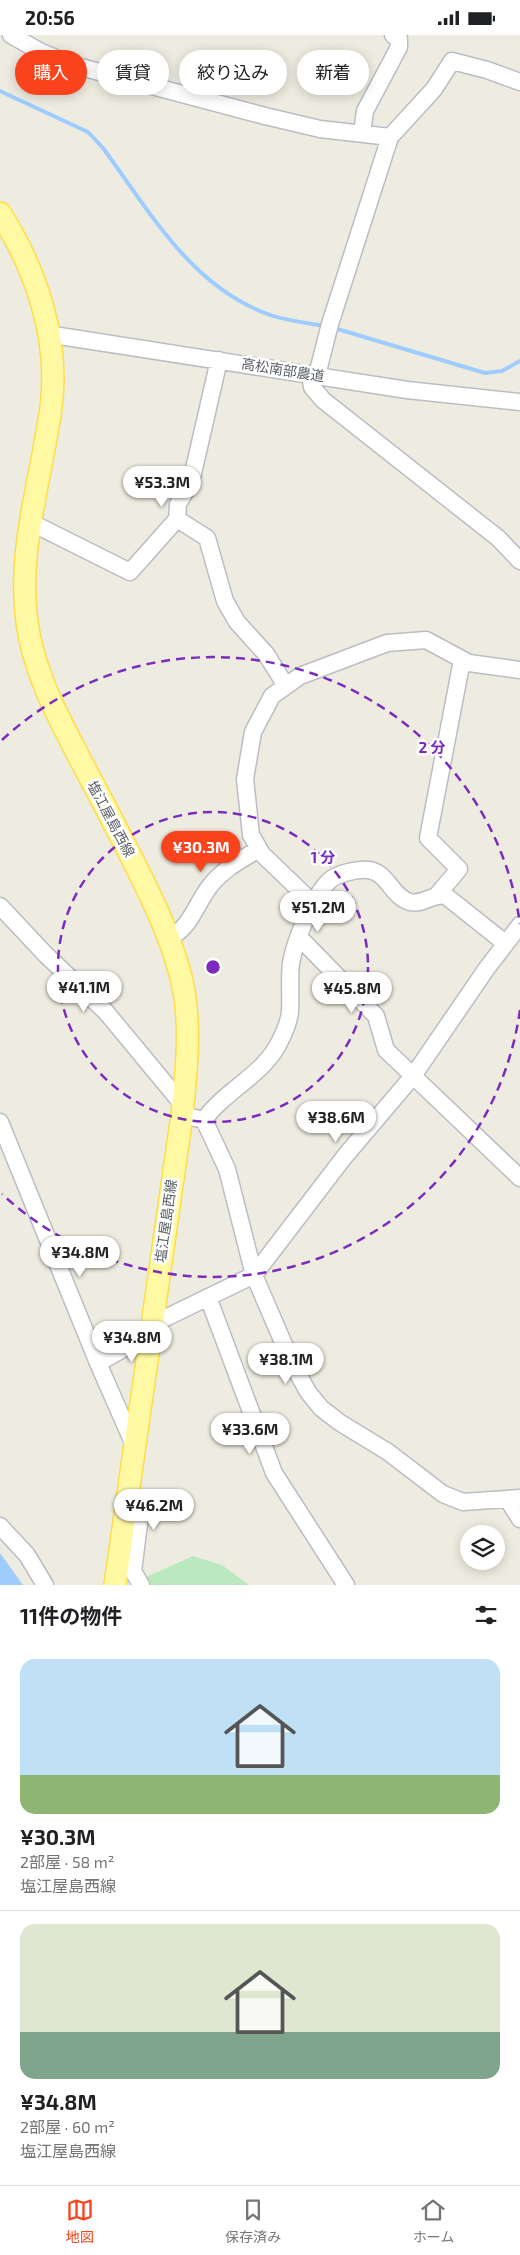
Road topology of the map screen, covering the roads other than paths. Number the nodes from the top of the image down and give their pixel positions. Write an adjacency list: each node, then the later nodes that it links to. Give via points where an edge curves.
1 (11, 35): 4 (street, via 73,65 265,117 320,129)
2 (393, 35): 4 (street, via 399,39 400,47 365,111)
3 (520, 82): 5 (street, via 452,61 434,89)
4 (362, 133): 5 (street)
5 (390, 137): 9 (street)
6 (0, 213): 7 (main road, 塩江屋島西線, via 31,271)
7 (47, 334): 8 (street, 高松南部農道); 12 (main road, 塩江屋島西線, via 52,377 51,406)
8 (219, 360): 9 (street, 高松南部農道); 11 (street, via 191,482 178,504)
9 (314, 375): 10 (street, 高松南部農道, via 416,391); 13 (street, via 312,387 323,399 498,538)
10 (520, 402)
11 (177, 519): 12 (street, via 130,572); 16 (street, via 208,538 229,608 237,622 266,654)
12 (30, 522): 22 (main road, 塩江屋島西線, via 25,585 29,637 45,692)
13 (520, 561)
14 (462, 660): 15 (street); 16 (street, via 426,640 386,643 300,676); 18 (street, via 428,838 460,869)
15 (520, 670)
16 (286, 686): 17 (street, via 272,696 253,732 244,779 251,835)
17 (259, 849): 19 (street); 22 (street, via 226,869 210,886 185,926)
18 (438, 894): 19 (street, via 420,902 410,902 400,897 382,876 370,870 330,880); 24 (street, via 446,896)
19 (313, 903): 23 (street)
20 (0, 906): 26 (street, via 106,1012)
21 (520, 925): 24 (street)
22 (170, 937): 26 (main road, 塩江屋島西線, via 184,991 189,1044)
23 (300, 938): 25 (street, via 376,1016 386,1050); 27 (street, via 291,961 290,1015 279,1042 264,1064)
24 (505, 943): 25 (street)
25 (414, 1076): 30 (street); 31 (street, via 345,1156)
26 (182, 1110): 27 (street); 33 (main road, 塩江屋島西線)
27 (204, 1120): 31 (street, via 227,1169)
28 (0, 1122): 29 (street)
29 (6, 1157): 34 (street)
30 (520, 1178)
31 (254, 1275): 32 (street); 37 (street, via 292,1363 321,1408 388,1452 442,1494 463,1502)
32 (208, 1297): 33 (street); 43 (street, via 274,1473)
33 (151, 1330): 34 (street); 35 (main road, 塩江屋島西線)
34 (98, 1363): 35 (street)
35 (134, 1445): 36 (main road, 塩江屋島西線)
36 (127, 1496): 41 (main road, 塩江屋島西線); 42 (street, via 140,1515 133,1571)
37 (514, 1499): 38 (street)
38 (520, 1519)
39 (0, 1526): 40 (street, via 27,1555)
40 (45, 1585)
41 (115, 1585)
42 (140, 1585)
43 (346, 1585)

